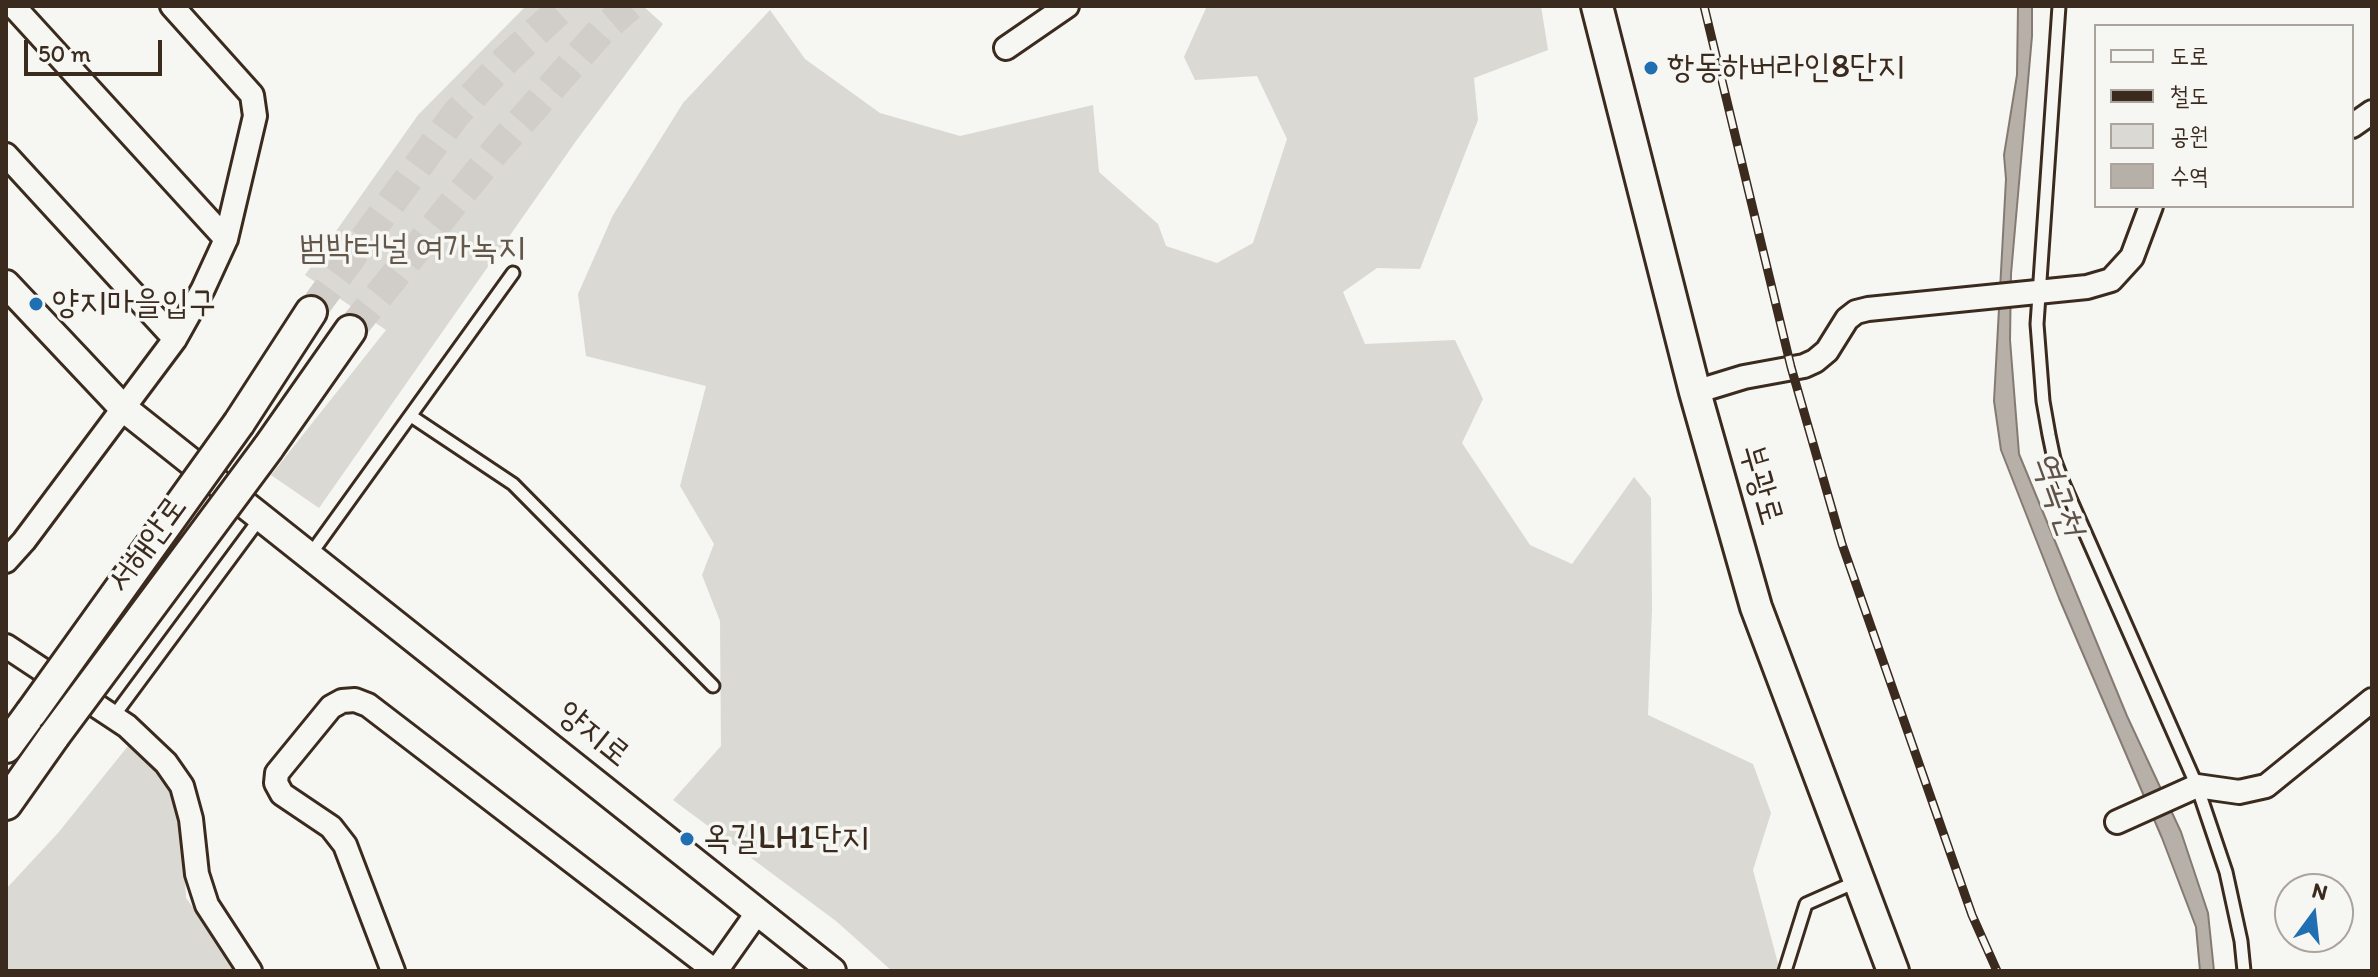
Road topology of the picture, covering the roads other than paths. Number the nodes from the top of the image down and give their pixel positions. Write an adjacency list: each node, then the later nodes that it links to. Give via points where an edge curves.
1 (172, 6): 11 (street, via 252,95 255,116)
2 (1067, 6): 6 (street)
3 (1597, 6): 18 (main road, 부광로)
4 (2059, 6): 14 (lane)
5 (14, 11): 11 (street)
6 (1006, 48)
7 (2372, 112): 8 (street)
8 (2354, 125)
9 (6, 155): 17 (street)
10 (2150, 208): 14 (street, via 2132,257 2111,280)
11 (226, 239): 17 (street)
12 (513, 273): 20 (lane)
13 (6, 284): 19 (street, 양지로)
14 (2039, 291): 18 (street, via 1856,312 1815,361); 29 (lane, via 2043,401 2054,459)
15 (311, 312): 28 (main road, 서해안로, bridge, via 239,423)
16 (350, 331): 30 (main road, 서해안로, bridge)
17 (175, 339): 19 (street)
18 (1695, 392): 32 (main road, 부광로, via 1756,607)
19 (122, 407): 21 (street, 양지로); 23 (street)
20 (411, 416): 22 (lane); 25 (lane, via 513,484)
21 (261, 517): 22 (street, 양지로); 27 (lane)
22 (310, 555): 33 (street, 양지로)
23 (6, 561)
24 (6, 646): 27 (street)
25 (713, 686)
26 (2372, 700): 29 (street, via 2266,786 2239,792)
27 (113, 717): 34 (street, via 166,763 182,786 207,905)
28 (6, 747)
29 (2197, 786): 31 (street); 40 (lane, via 2226,872)
30 (6, 804)
31 (2117, 822)
32 (1859, 881): 38 (lane, via 1806,904); 39 (main road, 부광로)
33 (757, 913): 36 (street); 37 (street, 양지로)
34 (250, 971)
35 (393, 971): 36 (street, via 345,845 331,827 282,794 276,783 277,773 331,707 342,701 368,705)
36 (716, 971)
37 (832, 971)
38 (1785, 971)
39 (1893, 971)
40 (2244, 971)

